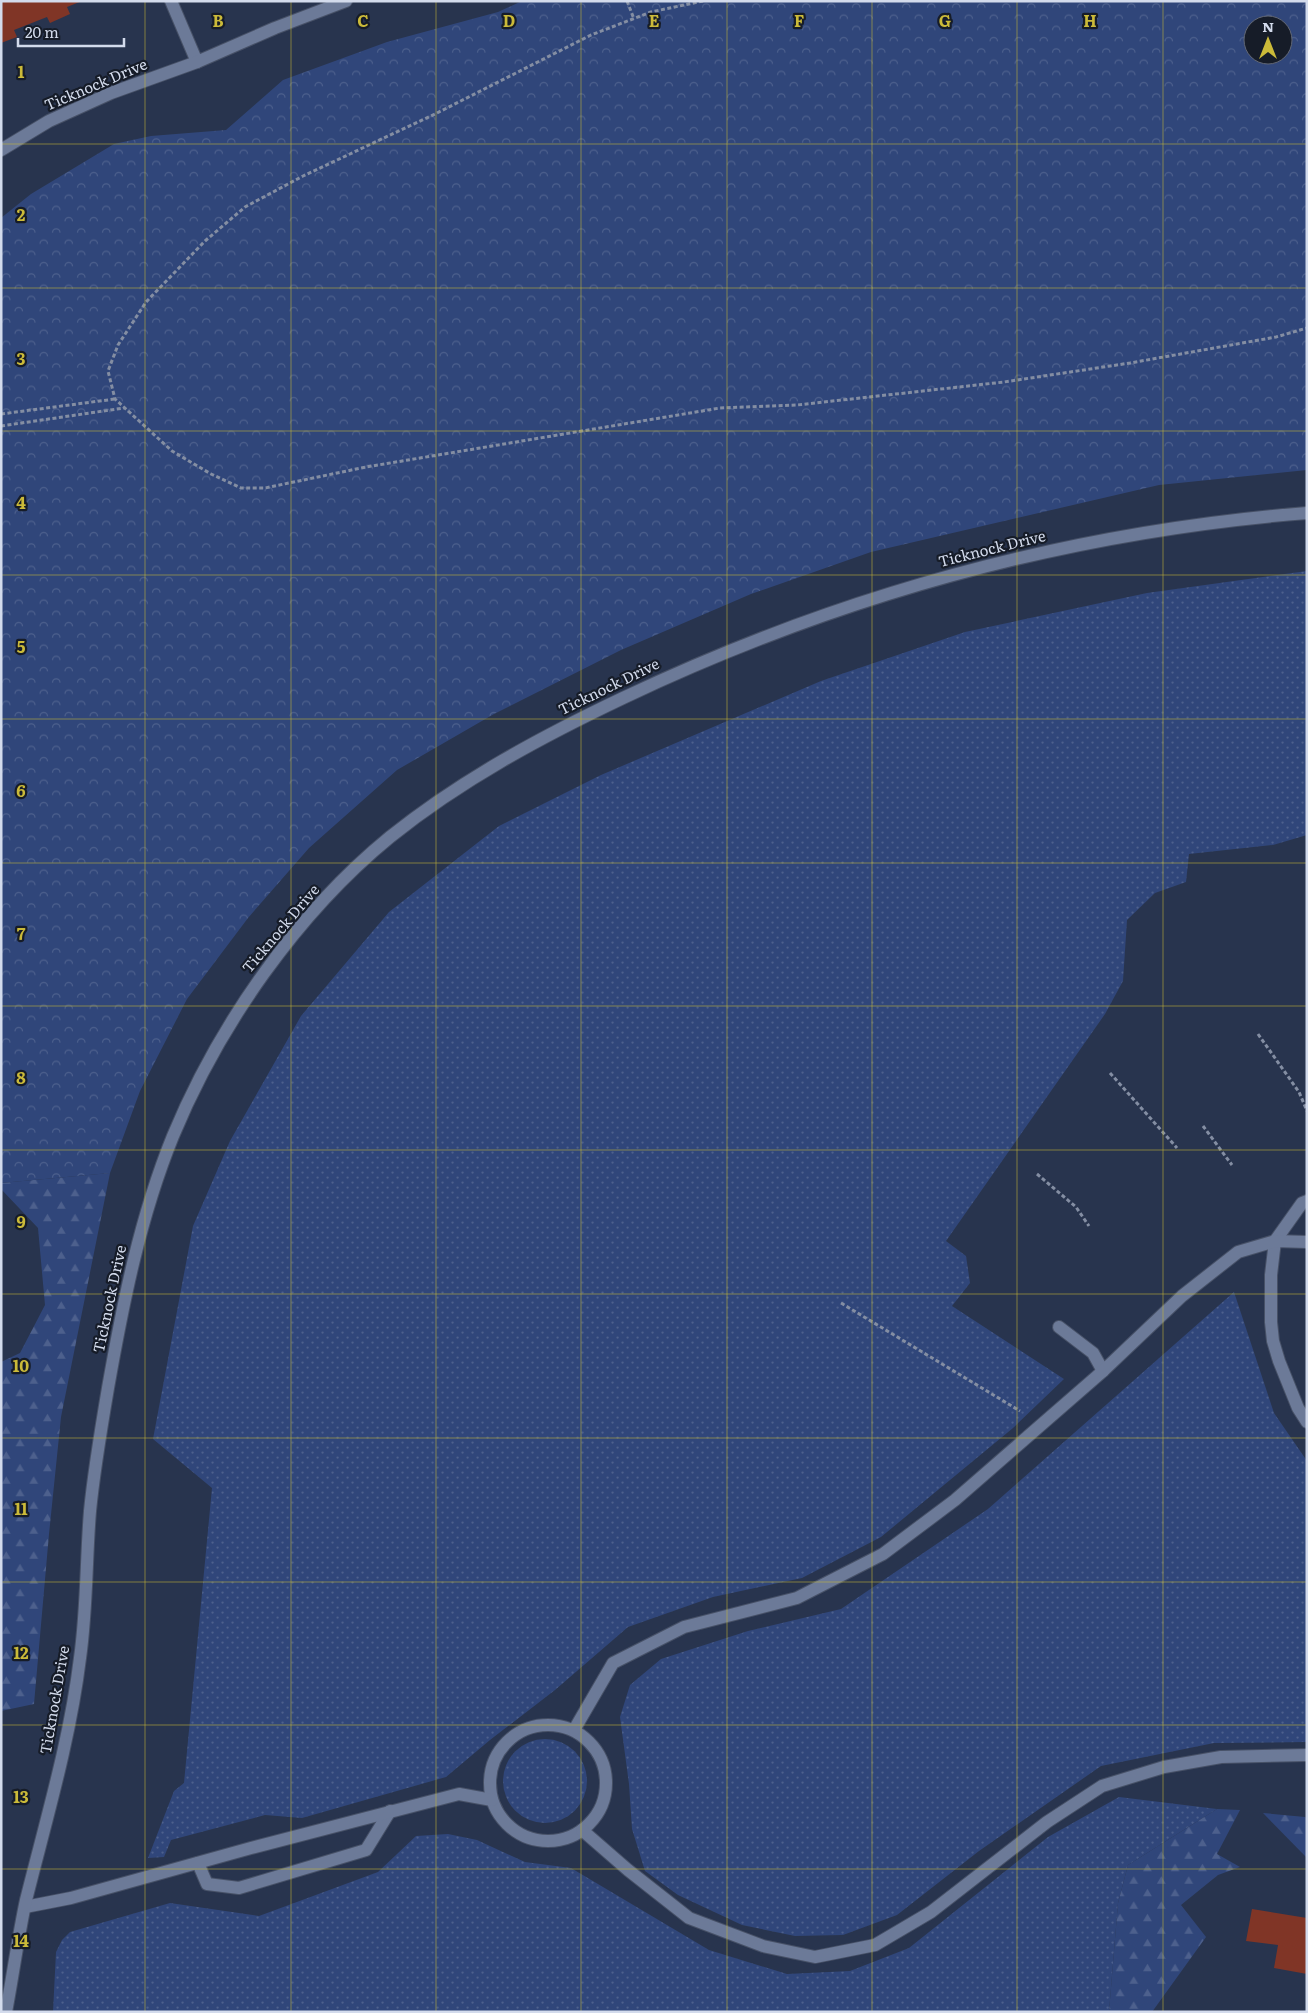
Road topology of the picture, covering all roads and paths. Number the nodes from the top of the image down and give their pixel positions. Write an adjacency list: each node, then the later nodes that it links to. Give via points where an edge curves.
1 (171, 1): 6 (street)
2 (346, 1): 6 (street, Ticknock Drive)
3 (627, 1): 5 (path)
4 (703, 1): 5 (path)
5 (634, 19): 9 (path, via 532,63 245,207 146,302 118,345 108,371)
6 (197, 62): 7 (street, Ticknock Drive, via 111,93)
7 (1, 150)
8 (1307, 328): 10 (path, via 1276,337 1004,382 797,406 720,408 366,467 265,488 241,488 211,474 172,451)
9 (115, 399): 10 (path); 11 (path)
10 (124, 408): 12 (path)
11 (1, 414)
12 (1, 426)
13 (1307, 513): 36 (street, Ticknock Drive, via 1192,525 1054,550 895,591 758,638 586,715 476,775 388,839 313,914 247,996 218,1044 172,1139 145,1214 117,1334 100,1437 90,1510 81,1652 73,1706)
14 (1258, 1034): 16 (path, via 1299,1092)
15 (1110, 1073): 18 (path)
16 (1307, 1111)
17 (1202, 1126): 19 (path)
18 (1177, 1148)
19 (1232, 1165)
20 (1037, 1174): 22 (path, via 1076,1207)
21 (1307, 1200): 23 (street)
22 (1089, 1226)
23 (1275, 1241): 24 (street); 27 (street, via 1238,1252 1182,1296); 28 (street, via 1270,1274 1273,1341 1298,1408)
24 (1307, 1242)
25 (841, 1303): 29 (path)
26 (1059, 1327): 27 (street, via 1093,1353)
27 (1103, 1371): 29 (street)
28 (1307, 1422)
29 (1042, 1424): 30 (street, via 955,1500 884,1554 797,1598 684,1627 613,1663)
30 (574, 1730): 32 (street, via 556,1724 518,1732 503,1745 493,1762 489,1781); 34 (street, via 590,1742 602,1758 606,1778 605,1798 596,1816)
31 (1307, 1755): 34 (street, via 1221,1757 1164,1767 1102,1786 1047,1822 931,1912 875,1945 815,1956 763,1946 689,1918)
32 (492, 1800): 33 (street, via 459,1794); 34 (street, via 500,1817 513,1830 530,1838 548,1841 566,1838)
33 (390, 1811): 35 (street); 35 (street, via 366,1850 240,1888 207,1884)
34 (582, 1830)
35 (198, 1863): 36 (street, via 71,1898)
36 (25, 1907): 37 (street, Ticknock Drive)
37 (6, 2012)

